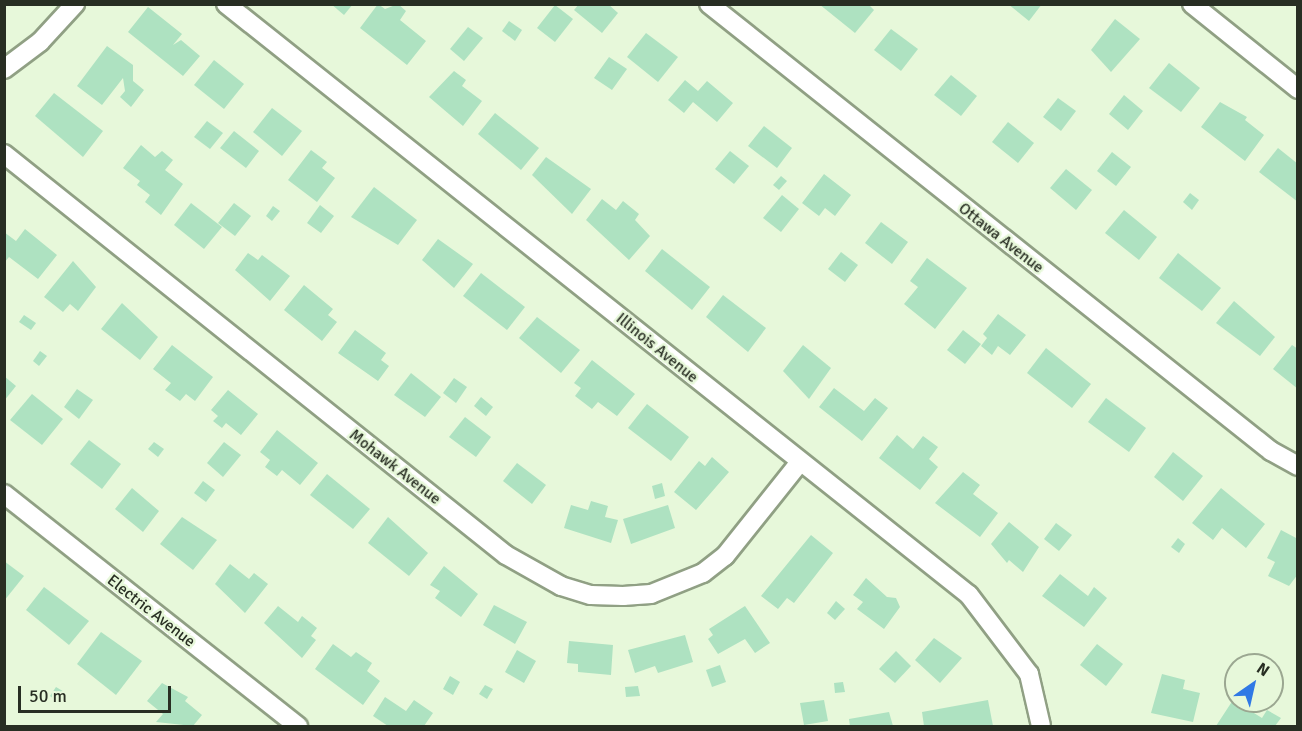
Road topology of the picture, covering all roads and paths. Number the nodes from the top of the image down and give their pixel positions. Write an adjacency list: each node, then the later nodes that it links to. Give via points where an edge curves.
1 (75, 4): 5 (street, via 40,42)
2 (226, 4): 8 (street, Illinois Avenue)
3 (709, 4): 9 (street, Ottawa Avenue, via 1271,451)
4 (1192, 4): 6 (street)
5 (4, 69)
6 (1298, 89)
7 (4, 154): 8 (street, Mohawk Avenue, via 506,555 561,586 591,596 651,594 703,573 725,556)
8 (800, 462): 12 (street, Illinois Avenue, via 969,595 1029,674)
9 (1298, 466)
10 (4, 494): 11 (street, Electric Avenue)
11 (298, 726)
12 (1041, 726)

